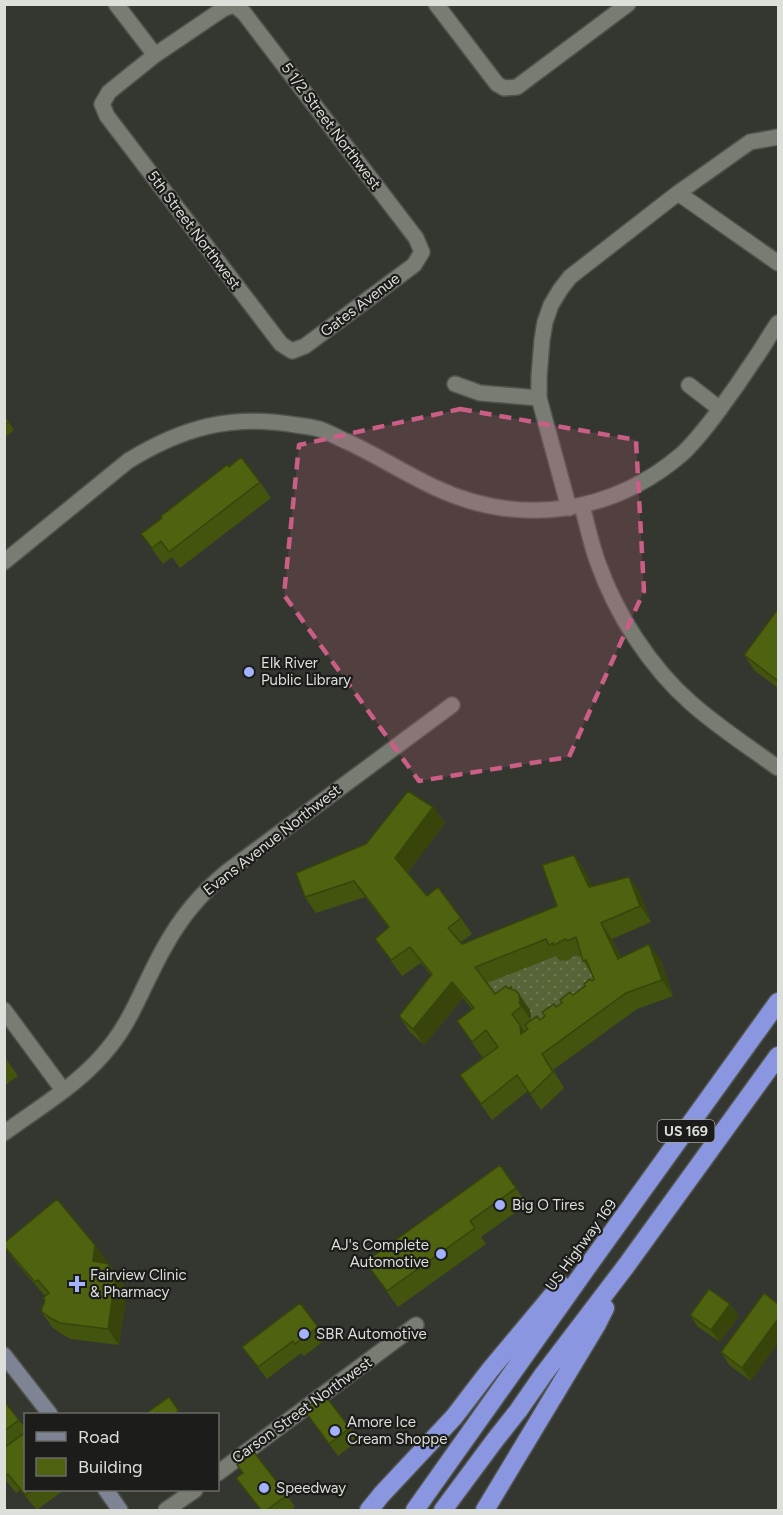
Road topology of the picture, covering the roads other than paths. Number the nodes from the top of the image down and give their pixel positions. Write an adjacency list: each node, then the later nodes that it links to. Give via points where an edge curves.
1 (116, 4): 5 (street)
2 (436, 4): 3 (street, via 504,88 517,87)
3 (628, 4)
4 (234, 5): 5 (street); 8 (street, 5 1/2 Street Northwest, via 409,228)
5 (155, 55): 11 (street, 5th Street Northwest, via 109,92 102,104 107,116 281,344)
6 (778, 137): 7 (street, via 750,142)
7 (678, 193): 9 (street); 14 (street, via 570,277 560,290 545,322)
8 (422, 252): 11 (street, Gates Avenue, via 414,265 305,346)
9 (778, 263)
10 (778, 323): 15 (street)
11 (292, 351)
12 (455, 384): 14 (street, via 480,393)
13 (689, 385): 15 (street)
14 (539, 398): 16 (street)
15 (720, 409): 16 (street, via 700,435 665,468 620,494)
16 (575, 507): 17 (street, via 526,511 480,504 436,488 320,429 236,421 164,441 128,461); 19 (street, via 614,599 648,656 689,702)
17 (4, 562)
18 (452, 705): 23 (street, Evans Avenue Northwest, via 212,884 178,925 112,1044 100,1060)
19 (778, 768)
20 (778, 1002): 25 (highway, US Highway 169 / US 169)
21 (4, 1010): 23 (street)
22 (778, 1056): 26 (highway, US 169)
23 (63, 1090): 24 (street, Evans Avenue Northwest)
24 (4, 1133)
25 (593, 1259): 33 (highway, via 568,1277 454,1417); 38 (highway, US Highway 169 / US 169)
26 (626, 1266): 39 (highway, US 169); 40 (highway, via 597,1324)
27 (416, 1325): 30 (street, Carson Street Northwest)
28 (4, 1355): 29 (main road)
29 (49, 1413)
30 (219, 1472)
31 (107, 1491): 35 (main road)
32 (194, 1491): 34 (street)
33 (382, 1494): 36 (highway); 37 (highway)
34 (169, 1508)
35 (120, 1510)
36 (363, 1510)
37 (369, 1510)
38 (415, 1510)
39 (443, 1510)
40 (485, 1510)

